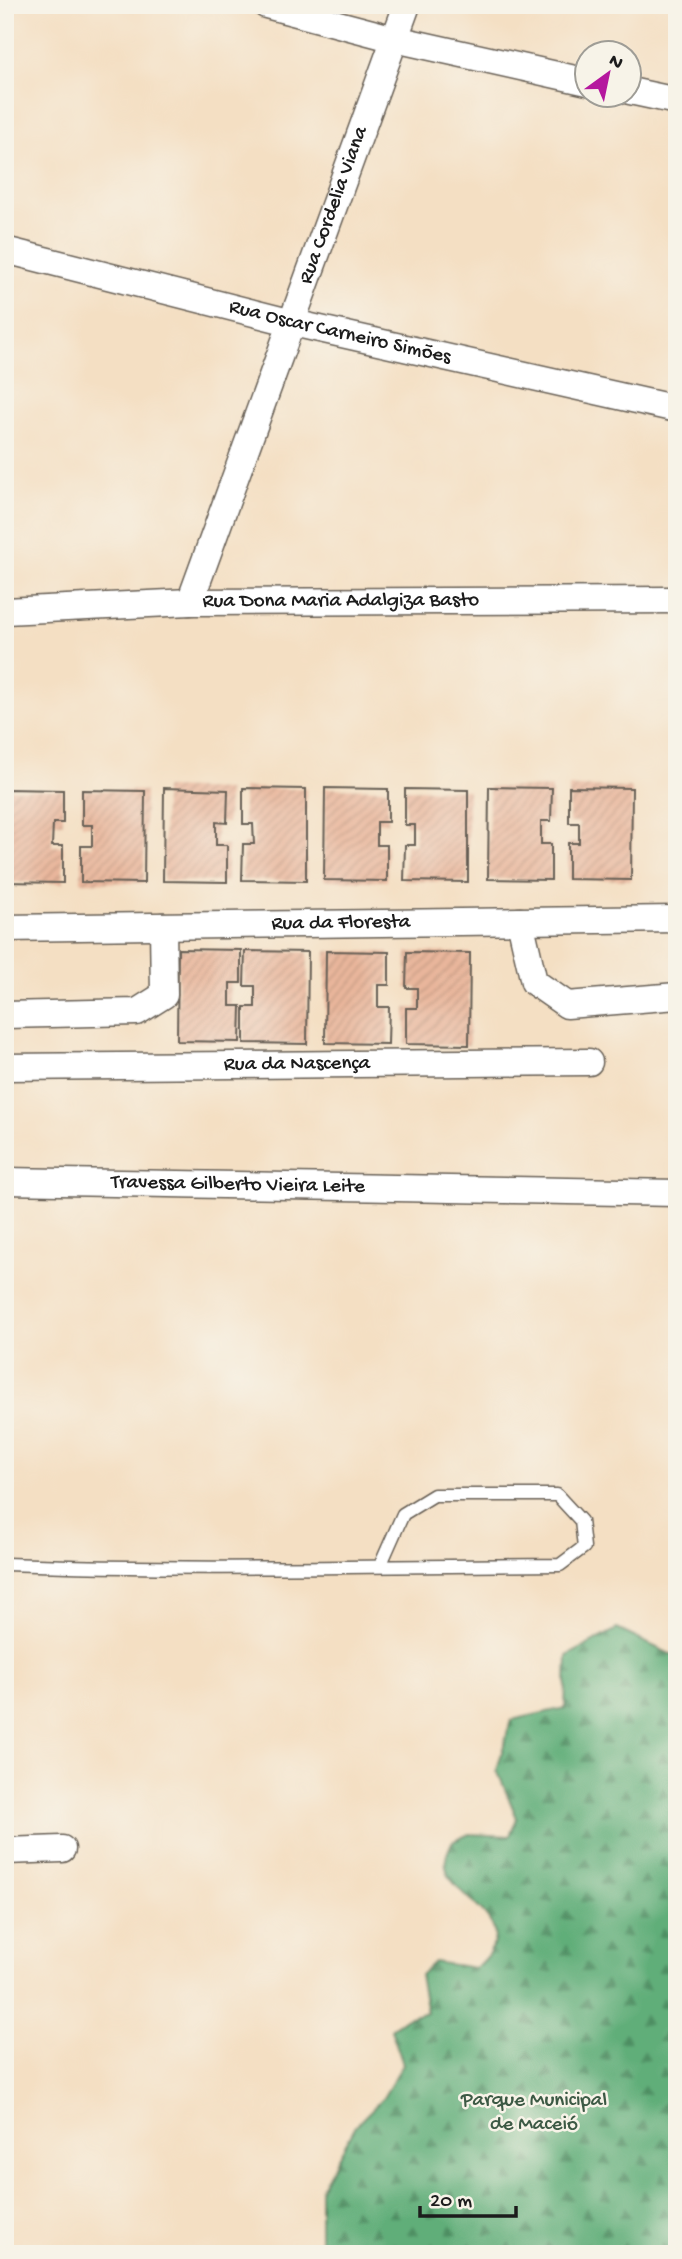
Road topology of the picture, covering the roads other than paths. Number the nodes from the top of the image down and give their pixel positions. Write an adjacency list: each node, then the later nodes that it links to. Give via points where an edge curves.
1 (267, 5): 3 (street)
2 (407, 5): 3 (street, Rua Cordelia Viana)
3 (395, 40): 4 (street); 8 (street, Rua Cordelia Viana)
4 (574, 79)
5 (644, 94): 6 (street)
6 (677, 101)
7 (5, 250): 8 (street, Rua Oscar Carneiro Simões)
8 (293, 323): 9 (street, Rua Oscar Carneiro Simões); 11 (street, Rua Cordelia Viana)
9 (677, 409)
10 (677, 600): 11 (street, Rua Dona Maria Adalgiza Basto)
11 (190, 602): 12 (street, Rua Dona Maria Adalgiza Basto)
12 (5, 611)
13 (677, 919): 14 (street, Rua da Floresta)
14 (520, 921): 15 (street, Rua da Floresta); 17 (street, via 534,982 567,1005)
15 (163, 926): 16 (street, Rua da Floresta); 18 (street, via 164,995 136,1013)
16 (5, 928)
17 (677, 996)
18 (5, 1015)
19 (589, 1062): 20 (street, Rua da Nascença)
20 (5, 1067)
21 (5, 1181): 22 (street, Travessa Gilberto Vieira Leite)
22 (677, 1193)
23 (5, 1564): 24 (lane)
24 (380, 1566): 24 (lane, via 402,1514 434,1495 557,1495 581,1521 584,1547 560,1565)
25 (62, 1849): 26 (street)
26 (5, 1851)

